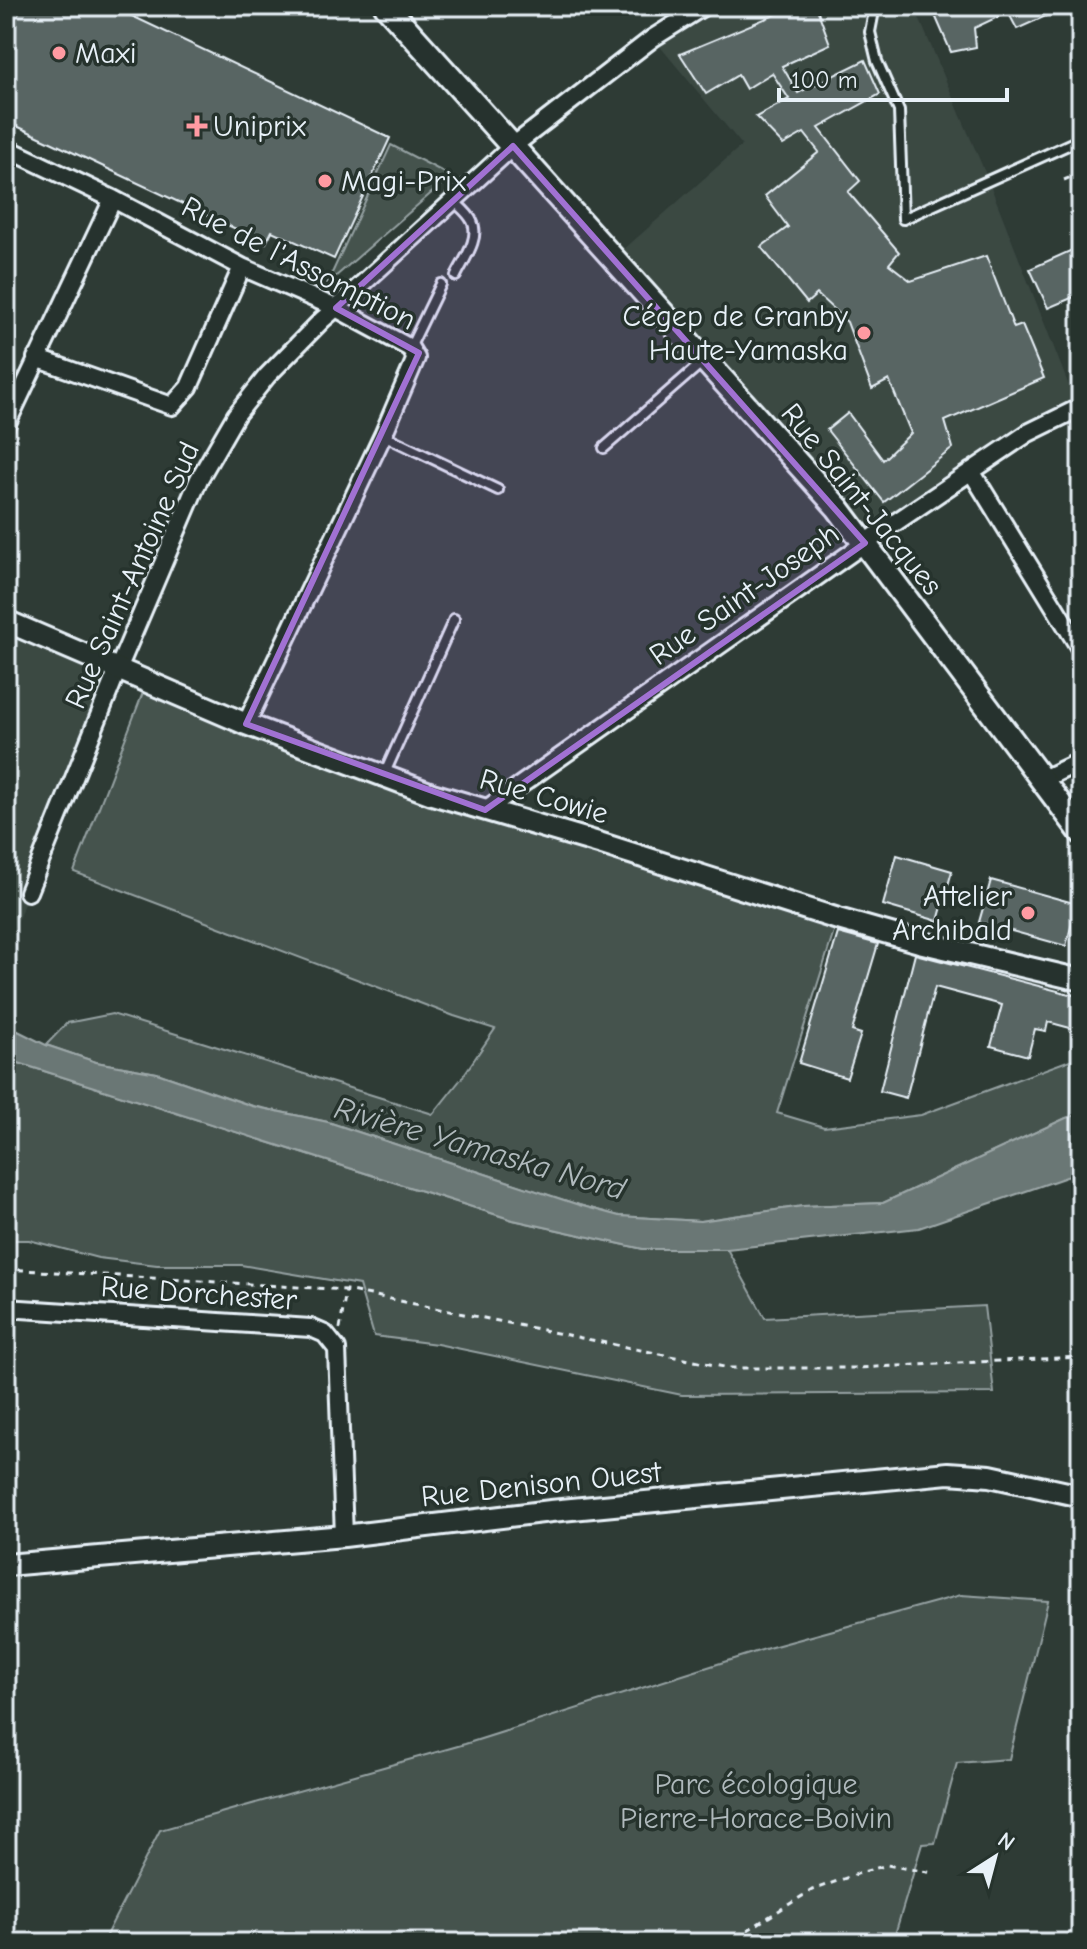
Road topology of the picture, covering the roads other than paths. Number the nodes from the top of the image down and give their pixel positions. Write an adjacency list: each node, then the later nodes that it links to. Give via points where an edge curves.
1 (386, 6): 5 (main road, Rue Saint-Jacques)
2 (704, 6): 5 (street, Rue Saint-Antoine Sud, via 653,38)
3 (875, 6): 4 (lane, via 870,32 899,111 903,219)
4 (1081, 139)
5 (513, 146): 8 (street, Rue Saint-Antoine Sud); 15 (main road, Rue Saint-Jacques)
6 (6, 148): 7 (street, Rue de l'Assomption)
7 (113, 199): 9 (street, Rue de l'Assomption); 14 (street)
8 (454, 200): 10 (lane, via 471,219 475,238); 12 (street, Rue Saint-Antoine Sud)
9 (242, 267): 12 (street, Rue de l'Assomption); 14 (street, via 189,387 172,406)
10 (456, 276)
11 (441, 284): 13 (lane)
12 (336, 308): 13 (street, Rue de l'Assomption); 26 (street, Rue Saint-Antoine Sud, via 236,415 199,479)
13 (410, 348): 18 (street, Rue de l'Assomption, via 416,358)
14 (36, 358): 17 (street)
15 (705, 360): 19 (lane); 22 (main road, Rue Saint-Jacques)
16 (1081, 407): 20 (street, Rue Saint-Joseph, via 1028,433)
17 (6, 425)
18 (383, 435): 21 (lane); 27 (street, Rue de l'Assomption)
19 (604, 448)
20 (971, 471): 22 (street, Rue Saint-Joseph); 25 (street)
21 (498, 490)
22 (865, 543): 30 (main road, Rue Saint-Jacques); 31 (street, Rue Saint-Joseph)
23 (454, 619): 29 (lane)
24 (6, 621): 26 (street, Rue Cowie)
25 (1081, 650)
26 (118, 669): 27 (street, Rue Cowie); 33 (street, Rue Saint-Antoine Sud)
27 (246, 724): 29 (street, Rue Cowie)
28 (1081, 761): 30 (street)
29 (384, 776): 31 (street, Rue Cowie)
30 (1043, 779): 32 (main road, Rue Saint-Jacques)
31 (485, 810): 34 (street, Rue Cowie, via 905,938)
32 (1081, 832)
33 (28, 892)
34 (1081, 979)
35 (6, 1308): 37 (street, Rue Dorchester, via 311,1328 325,1334 337,1349)
36 (1081, 1496): 37 (street, Rue Denison Ouest, via 990,1476 948,1473)
37 (344, 1536): 38 (street, Rue Denison Ouest)
38 (6, 1565)

